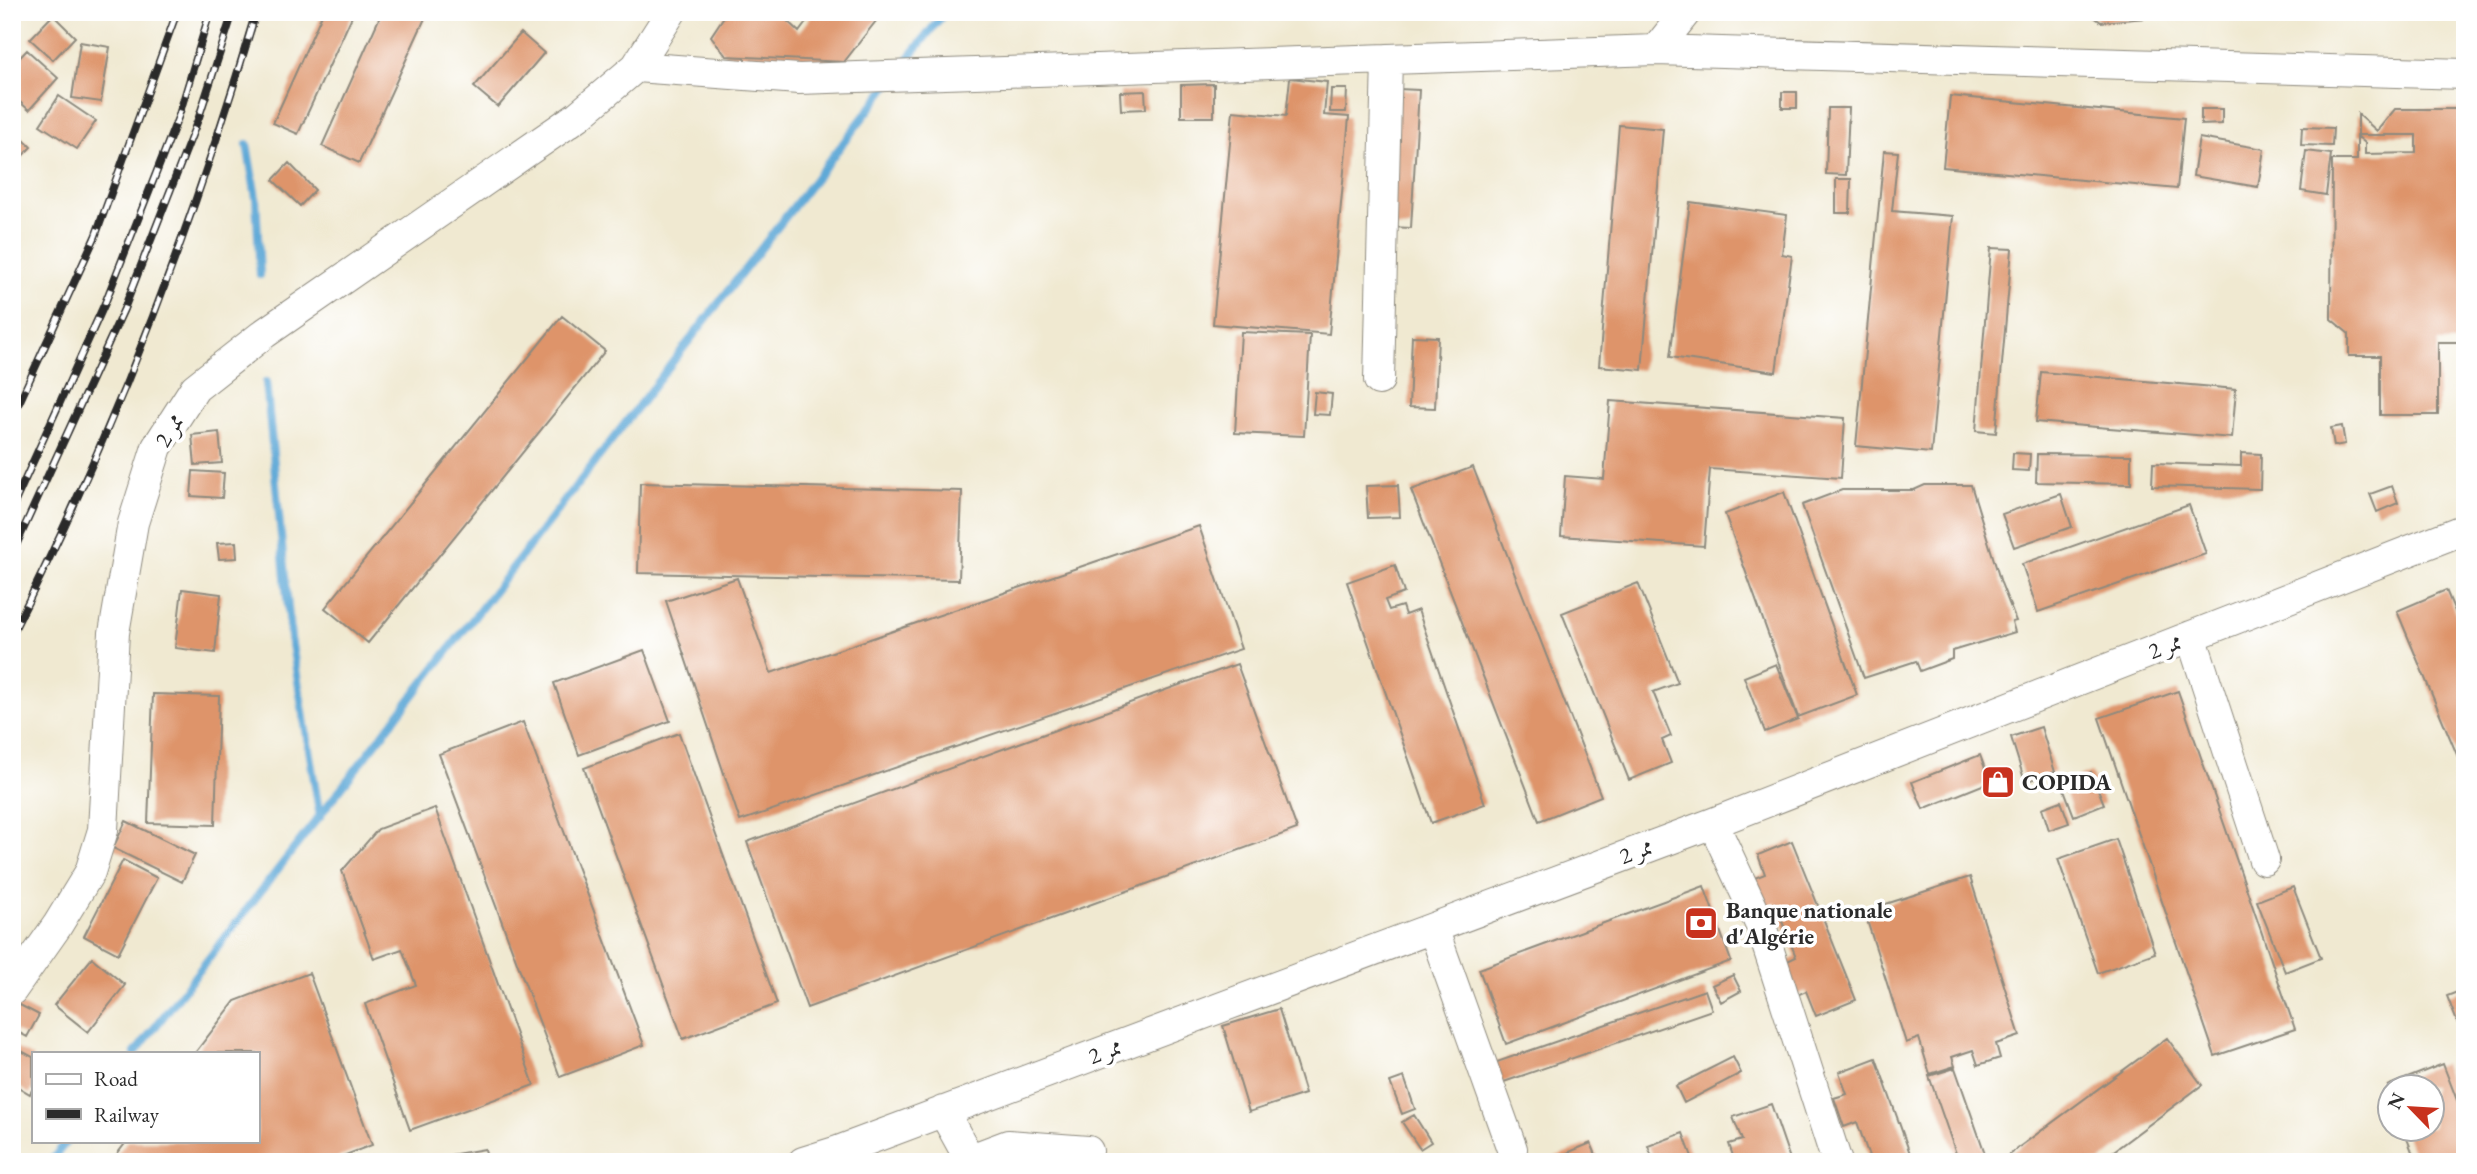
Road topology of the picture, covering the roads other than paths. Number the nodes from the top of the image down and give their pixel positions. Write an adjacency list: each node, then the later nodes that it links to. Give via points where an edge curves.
1 (671, 12): 5 (lane, ممر 2)
2 (1686, 12): 3 (lane)
3 (1656, 50): 4 (lane); 6 (lane)
4 (1387, 59): 5 (lane, via 799,79); 7 (lane)
5 (635, 67): 13 (lane, ممر 2, via 578,116 195,388 157,447 133,523 114,633 103,830 90,872)
6 (2465, 74)
7 (1379, 380)
8 (2465, 529): 9 (lane, ممر 2)
9 (2191, 636): 10 (lane, ممر 2); 11 (lane)
10 (1713, 823): 12 (lane, ممر 2); 19 (lane, via 1761,926)
11 (2264, 860)
12 (1433, 928): 14 (lane, ممر 2); 15 (lane)
13 (12, 990)
14 (943, 1111): 17 (lane); 18 (lane, ممر 2)
15 (1512, 1149)
16 (1088, 1152): 17 (lane, via 1008,1144)
17 (966, 1160)
18 (803, 1162)
19 (1837, 1162)

